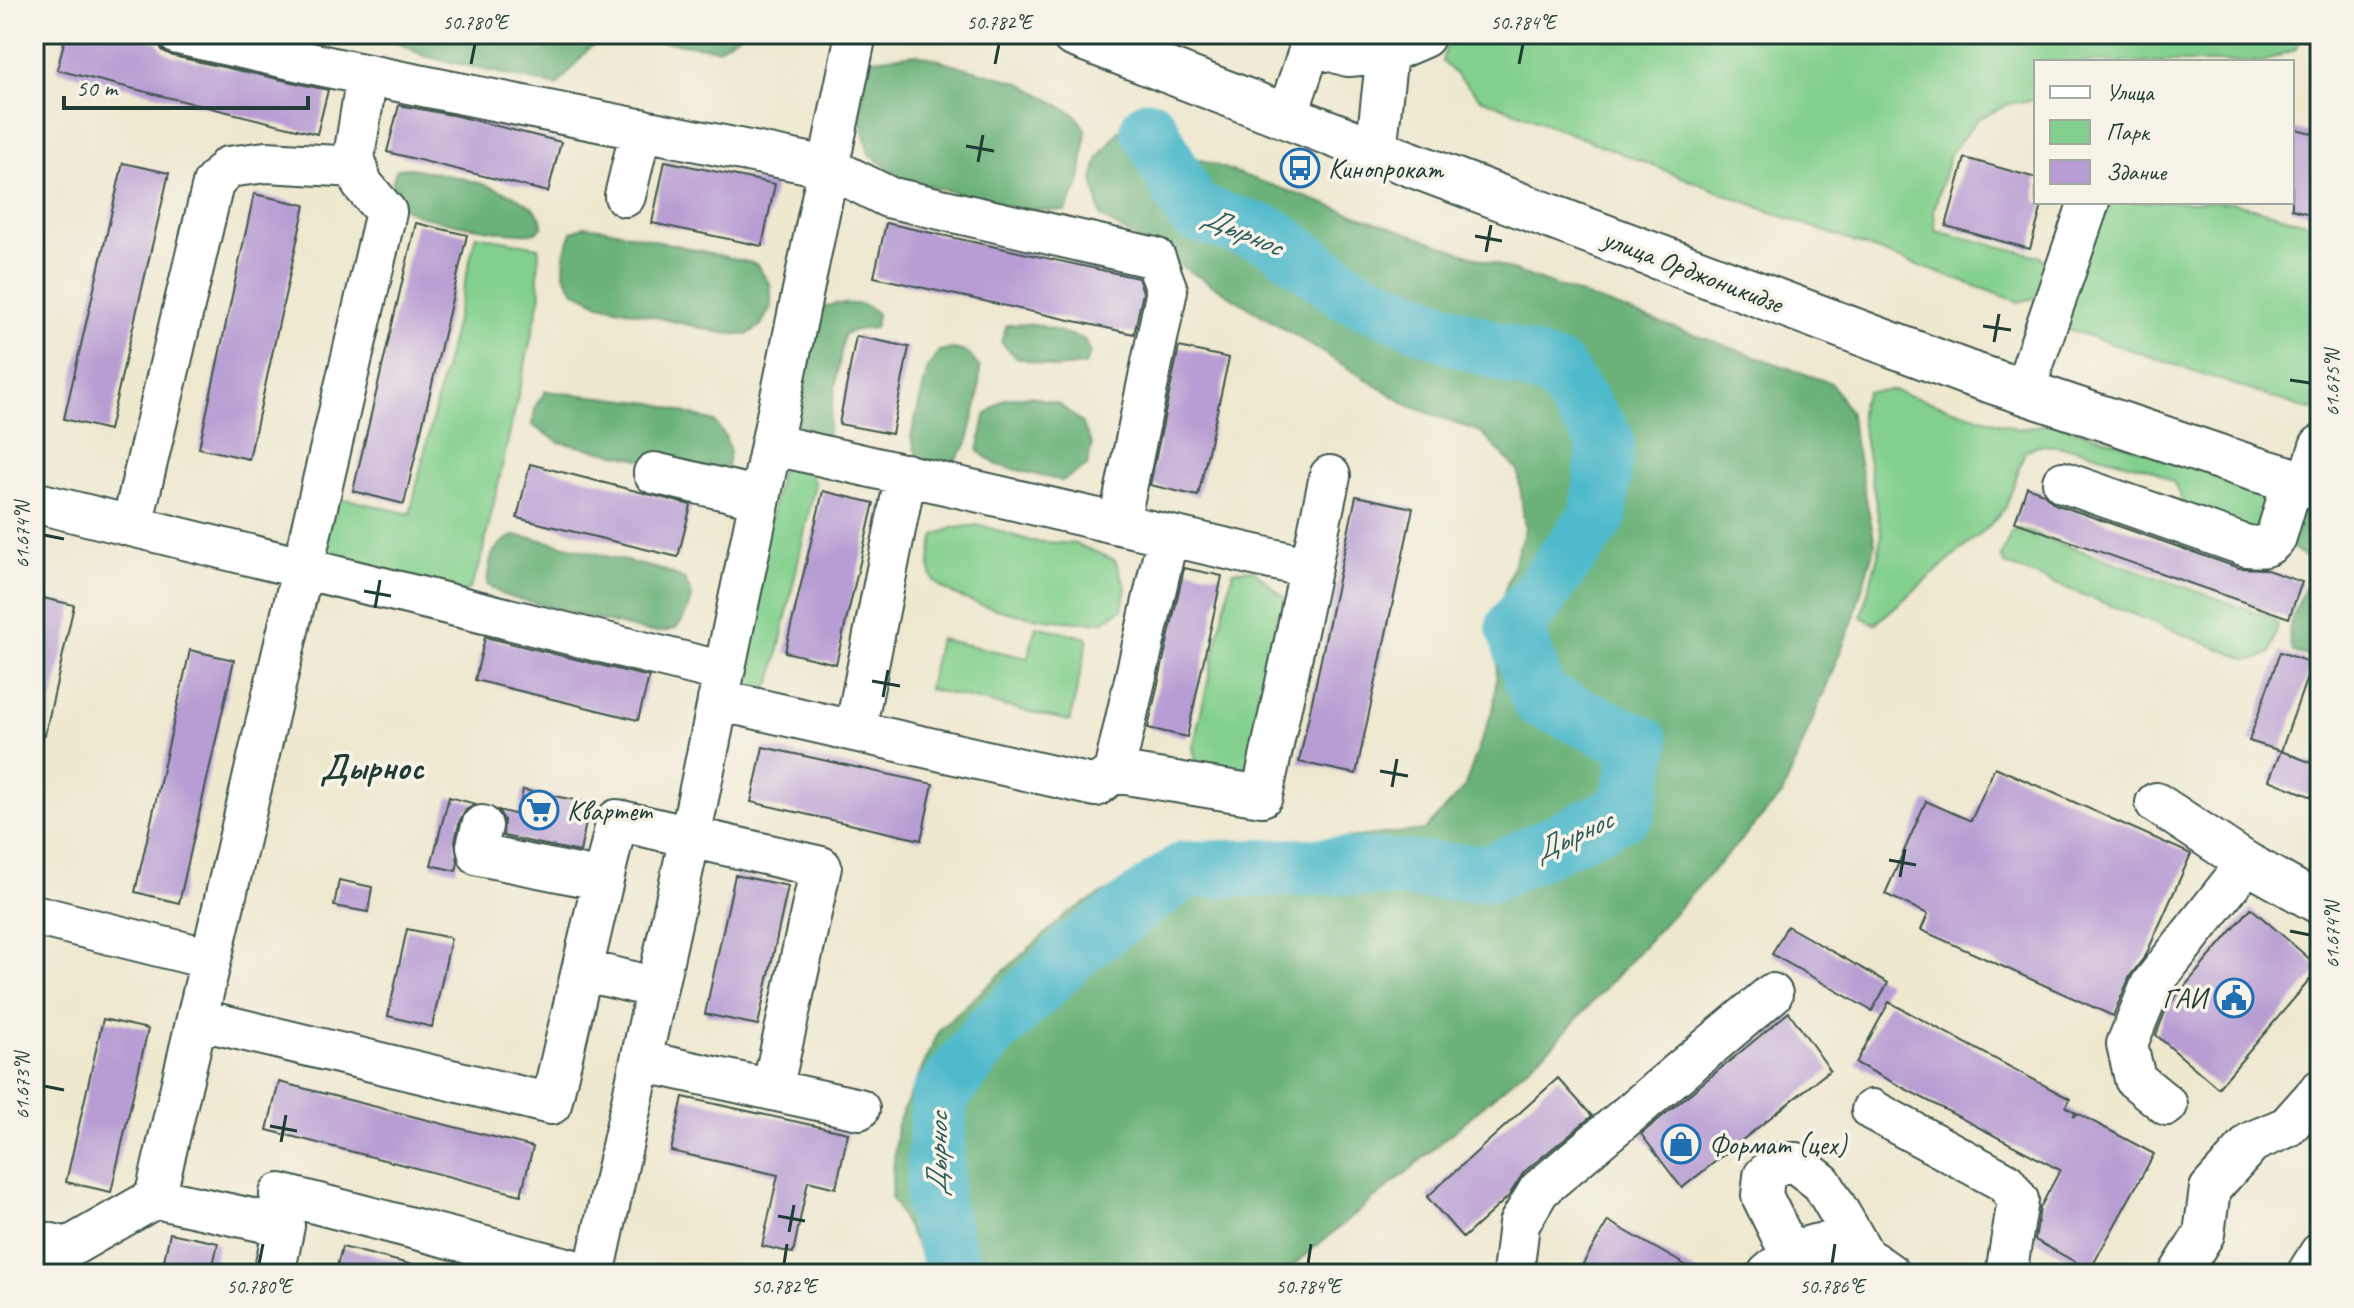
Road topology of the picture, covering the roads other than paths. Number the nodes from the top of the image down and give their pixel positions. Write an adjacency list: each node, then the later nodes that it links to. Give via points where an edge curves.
1 (178, 34): 7 (street)
2 (856, 34): 12 (street)
3 (1073, 34): 8 (main road, улица Орджоникидзе)
4 (1425, 34): 6 (street)
5 (1308, 40): 6 (street, via 1348,56); 8 (street)
6 (1387, 53): 10 (street)
7 (347, 59): 9 (street); 11 (street)
8 (1287, 116): 10 (main road, улица Орджоникидзе)
9 (641, 129): 12 (street); 13 (street)
10 (1376, 151): 15 (main road, улица Орджоникидзе)
11 (357, 167): 25 (street, via 266,162 228,167 213,184); 27 (street, via 362,184 386,212)
12 (828, 167): 16 (street); 24 (street, via 888,197 1155,258 1167,290)
13 (625, 196)
14 (2088, 204): 15 (street)
15 (2024, 391): 19 (main road, улица Орджоникидзе)
16 (771, 444): 18 (street); 22 (street)
17 (654, 473): 22 (street)
18 (906, 474): 24 (street); 30 (street)
19 (2310, 475): 21 (street, via 2276,537 2264,547 2247,546)
20 (1330, 476): 28 (street)
21 (2063, 482)
22 (760, 498): 29 (street)
23 (34, 502): 25 (street)
24 (1119, 523): 26 (street)
25 (132, 525): 27 (street)
26 (1168, 535): 28 (street); 31 (street)
27 (302, 567): 29 (street); 39 (street)
28 (1311, 568): 31 (street, via 1262,796)
29 (721, 686): 30 (street); 34 (street)
30 (855, 731): 31 (street, via 1096,786)
31 (1114, 772)
32 (2156, 803): 35 (street)
33 (482, 826): 36 (street, via 479,855)
34 (690, 837): 36 (street, via 617,820); 41 (street); 45 (street, via 821,867)
35 (2247, 863): 37 (street); 47 (street, via 2151,985 2127,1044 2135,1079)
36 (603, 880): 40 (street)
37 (2320, 904)
38 (34, 915): 39 (street)
39 (211, 959): 43 (street)
40 (582, 970): 41 (street); 43 (street, via 551,1104)
41 (657, 988): 44 (street)
42 (1772, 994): 58 (street, via 1539,1190 1519,1224)
43 (197, 1019): 50 (street)
44 (641, 1061): 45 (street); 57 (street)
45 (772, 1090): 48 (street)
46 (2320, 1090): 60 (street, via 2287,1127 2252,1142 2210,1189 2204,1234)
47 (2167, 1105)
48 (859, 1109)
49 (1872, 1110): 59 (street, via 2005,1182 2018,1200)
50 (155, 1198): 51 (street); 52 (street, via 68,1248)
51 (284, 1226): 56 (street); 57 (street, via 280,1194)
52 (34, 1240)
53 (2320, 1253): 61 (street)
54 (1780, 1264): 55 (street, via 1798,1250 1820,1243 1845,1245); 55 (street, via 1762,1196 1764,1176 1778,1163 1796,1163 1822,1183)
55 (1877, 1265)
56 (274, 1274)
57 (592, 1274)
58 (1513, 1274)
59 (2006, 1274)
60 (2179, 1274)
61 (2307, 1274)

